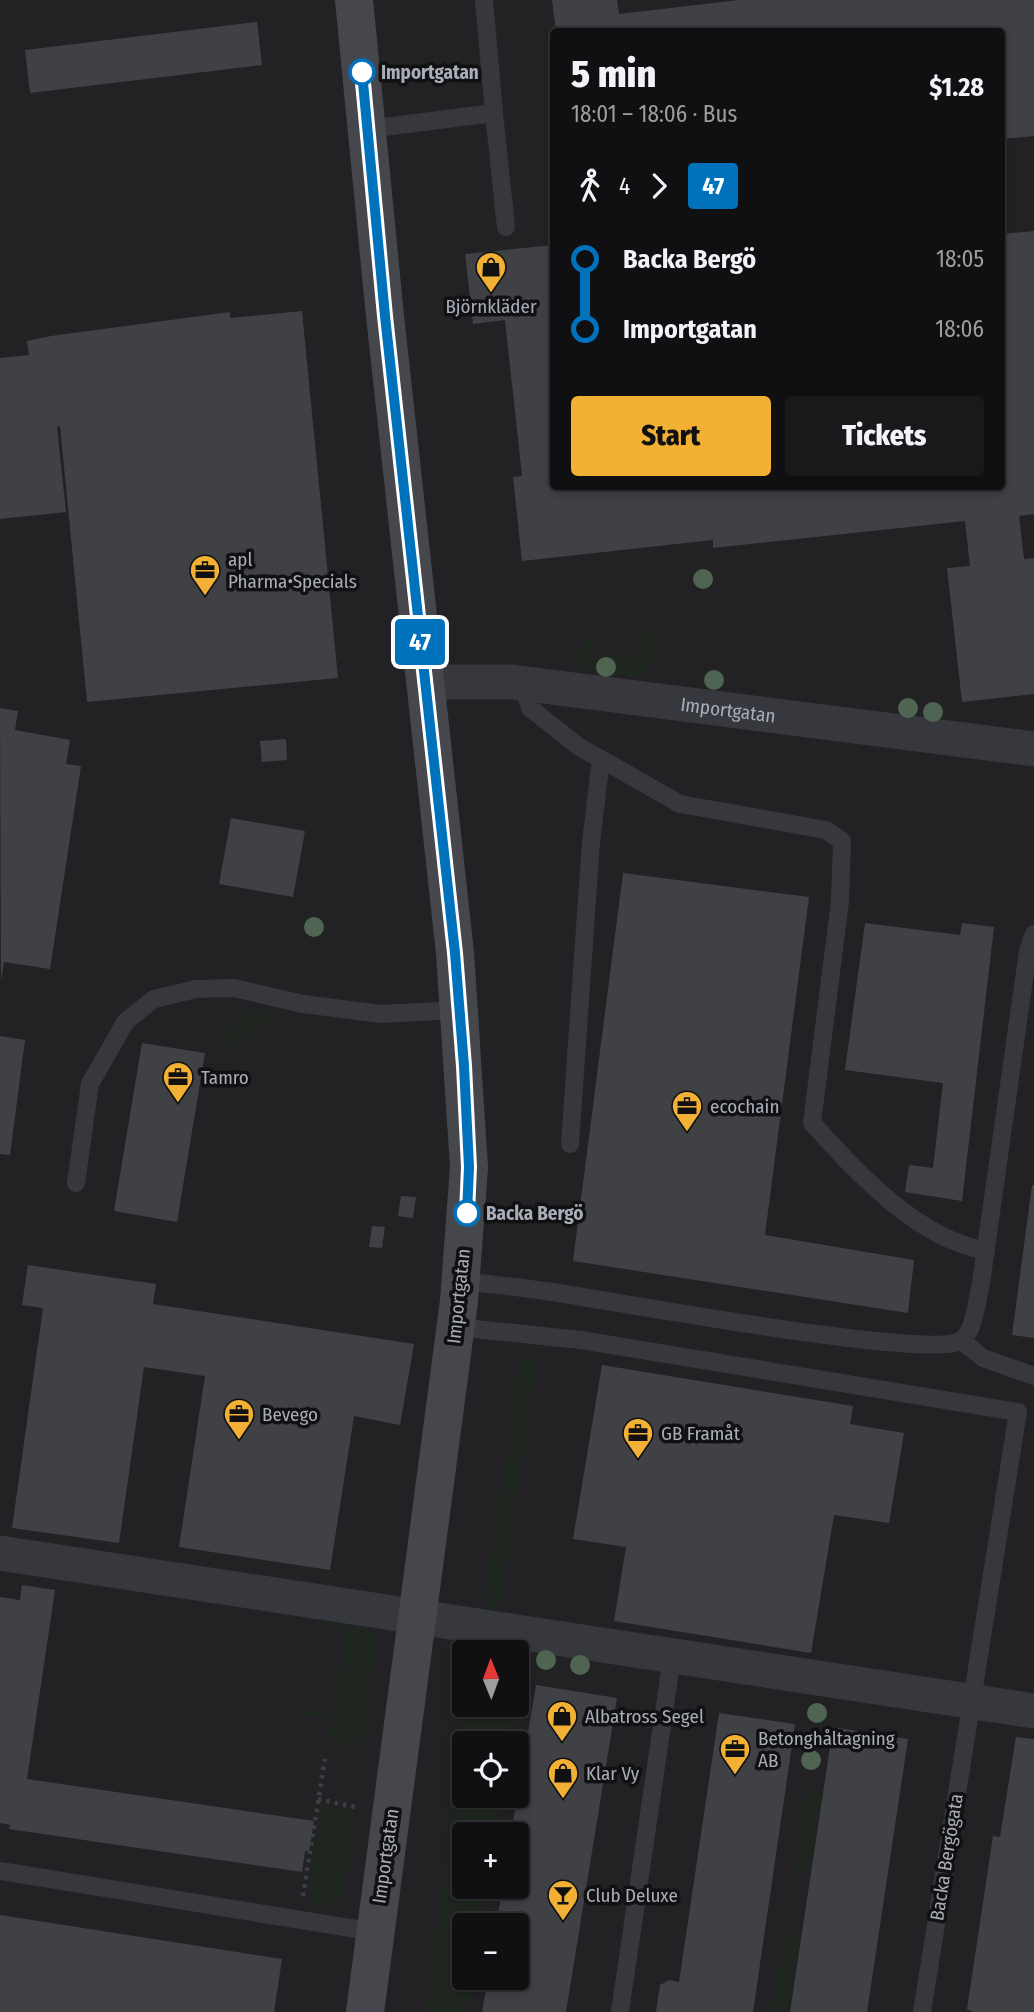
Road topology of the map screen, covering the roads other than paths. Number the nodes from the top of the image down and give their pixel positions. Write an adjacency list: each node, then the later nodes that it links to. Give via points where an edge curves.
1 (354, 0): 4 (street, Importgatan)
2 (484, 0): 3 (lane)
3 (494, 113): 4 (lane); 5 (lane)
4 (368, 129): 6 (street, Importgatan)
5 (506, 228)
6 (424, 682): 7 (street, Importgatan); 11 (street, Importgatan)
7 (523, 684): 8 (street, Importgatan); 9 (lane, via 530,708)
8 (1034, 749)
9 (601, 759): 12 (lane); 14 (lane, via 680,804 825,830 842,841 840,901 812,1123 874,1187 936,1234)
10 (1034, 934): 14 (lane)
11 (459, 1010): 13 (lane, via 381,1014 303,1004 234,988 196,989 154,999 126,1021 90,1084); 15 (street, Importgatan, via 469,1167)
12 (569, 1144)
13 (76, 1183)
14 (986, 1251): 17 (lane, via 970,1328)
15 (461, 1281): 16 (street, Importgatan); 17 (lane, via 858,1339 947,1346)
16 (456, 1327): 20 (street, Importgatan); 22 (lane, Backa Bergögata, via 581,1340 1018,1412)
17 (962, 1340): 18 (lane, via 983,1358)
18 (1034, 1376)
19 (0, 1553): 20 (street)
20 (417, 1616): 21 (street); 25 (street, Importgatan)
21 (672, 1657): 22 (street); 27 (lane)
22 (971, 1701): 23 (street); 28 (lane, Backa Bergögata)
23 (1034, 1711)
24 (0, 1871): 25 (lane)
25 (375, 1932): 26 (street, Importgatan)
26 (365, 2012)
27 (621, 2012)
28 (922, 2012)

